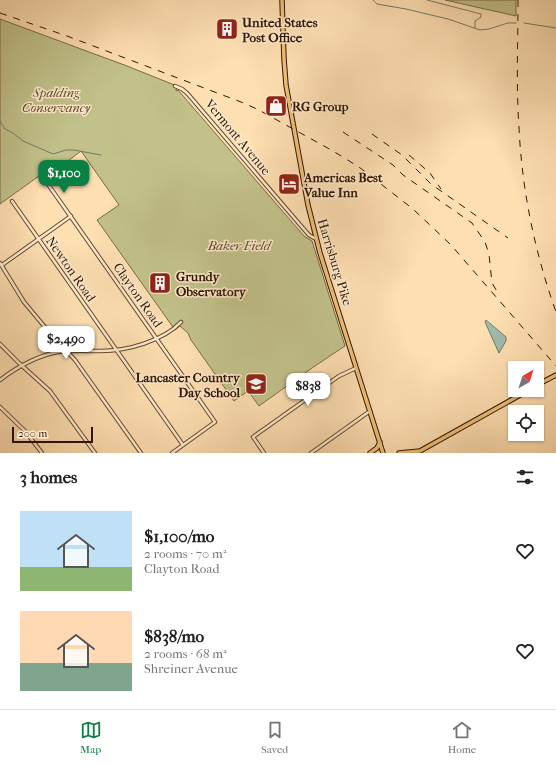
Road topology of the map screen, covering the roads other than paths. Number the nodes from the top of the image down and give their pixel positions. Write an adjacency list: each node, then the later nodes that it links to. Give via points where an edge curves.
1 (282, 0): 7 (main road, Harrisburg Pike, via 287,90)
2 (175, 86): 7 (street, Vermont Avenue, via 187,92 302,227)
3 (45, 180): 5 (street, Clayton Road)
4 (12, 201): 6 (street, Newton Road)
5 (70, 216): 6 (street); 10 (street, Clayton Road)
6 (38, 239): 8 (street); 12 (street, Newton Road)
7 (316, 239): 15 (main road, Harrisburg Pike)
8 (1, 264): 13 (street, via 36,318)
9 (181, 322): 10 (street)
10 (156, 338): 12 (street, via 140,345); 23 (street, Clayton Road, via 215,422)
11 (0, 344): 14 (street)
12 (116, 350): 13 (street); 23 (street, Newton Road)
13 (67, 351): 14 (street, via 38,358); 27 (street)
14 (22, 366): 17 (street); 26 (street, via 54,396)
15 (357, 368): 21 (main road, Harrisburg Pike); 29 (street, via 339,376 253,437)
16 (554, 375): 18 (main road)
17 (0, 380)
18 (544, 381)
19 (516, 397): 24 (main road)
20 (0, 407): 25 (street, via 26,431)
21 (370, 410): 22 (main road, Harrisburg Pike); 30 (street)
22 (380, 442): 31 (main road); 32 (main road, Harrisburg Pike)
23 (183, 445): 28 (street)
24 (419, 452): 33 (main road)
25 (42, 453)
26 (95, 453)
27 (141, 453)
28 (172, 453)
29 (264, 453)
30 (311, 453)
31 (370, 453)
32 (384, 453)
33 (399, 453)

